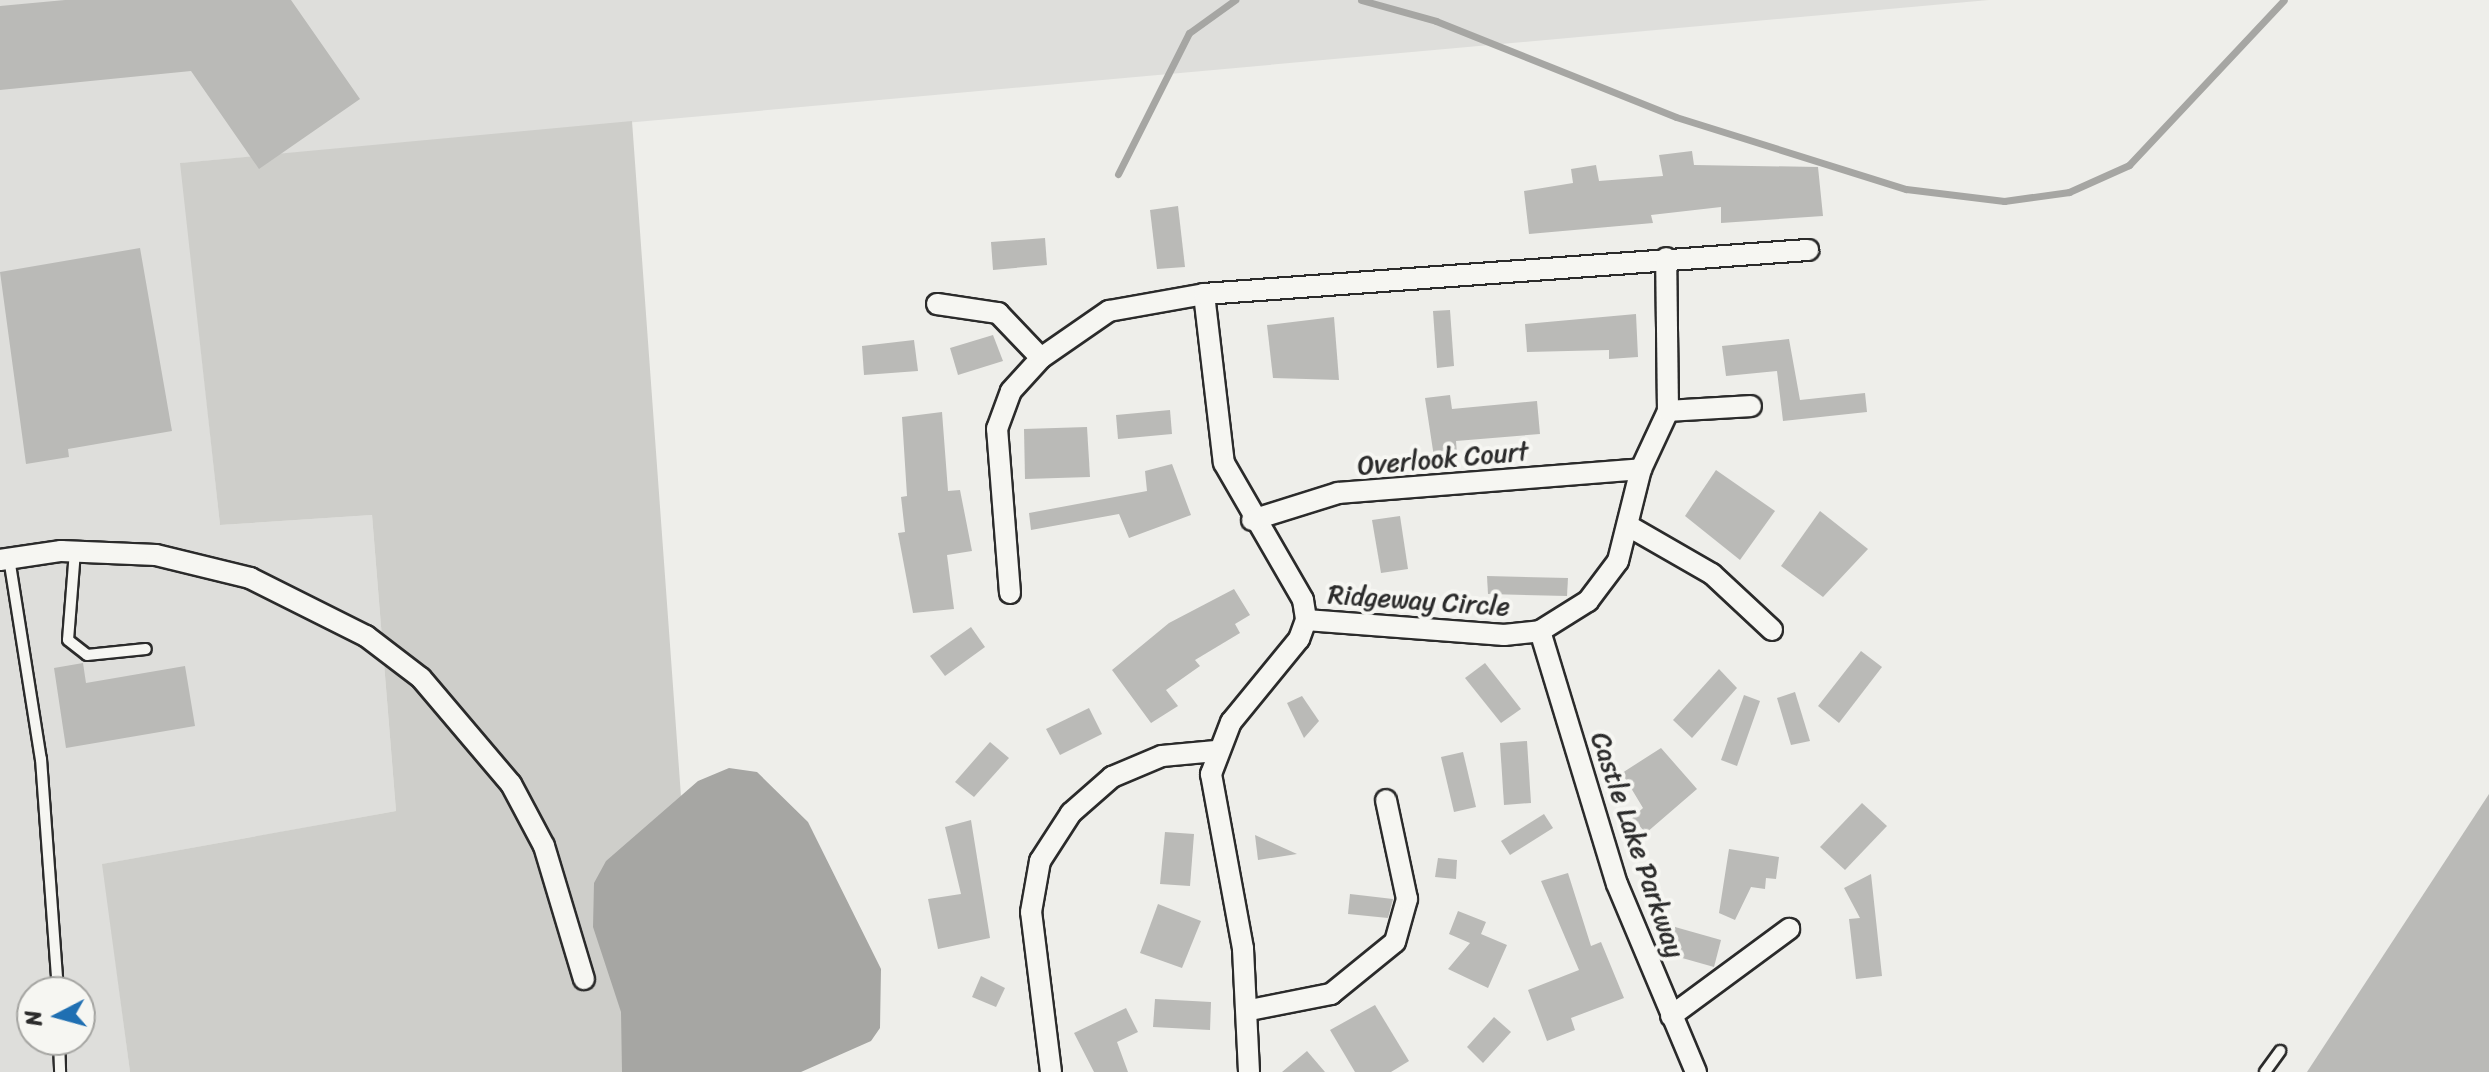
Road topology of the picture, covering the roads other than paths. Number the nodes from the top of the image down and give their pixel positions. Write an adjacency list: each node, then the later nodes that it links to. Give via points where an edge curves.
1 (1808, 250): 2 (street)
2 (1666, 258): 3 (street); 7 (street, Ridgeway Circle)
3 (1204, 294): 5 (street, via 1109,311); 9 (street, via 1224,463)
4 (937, 304): 5 (street, via 998,313)
5 (1041, 358): 13 (street, via 1011,391 997,429)
6 (1751, 406): 7 (street)
7 (1668, 411): 8 (street, Ridgeway Circle)
8 (1641, 469): 9 (street, Overlook Court, via 1338,493); 10 (street, Ridgeway Circle)
9 (1252, 520): 14 (street, via 1303,600)
10 (1632, 528): 15 (street, via 1712,574); 16 (street, Ridgeway Circle, via 1588,601)
11 (75, 551): 12 (street); 17 (lane, via 68,640 87,655); 22 (street, via 156,555 250,578 366,636 421,678 470,728 531,821 569,911)
12 (5, 559): 21 (lane, via 41,759)
13 (1010, 593)
14 (1306, 620): 16 (street, Ridgeway Circle, via 1504,635); 18 (street)
15 (1772, 630)
16 (1540, 631): 24 (street, Castle Lake Parkway, via 1617,884)
17 (146, 649)
18 (1216, 751): 23 (street, via 1211,797); 26 (street, via 1162,756 1112,777 1071,813 1040,861 1031,912)
19 (1386, 800): 23 (street, via 1407,899 1395,942 1331,994)
20 (1789, 929): 24 (street)
21 (57, 976)
22 (584, 979)
23 (1250, 1010): 27 (street)
24 (1671, 1016): 28 (street, Castle Lake Parkway)
25 (2280, 1051): 29 (lane)
26 (1051, 1072)
27 (1249, 1072)
28 (1696, 1072)
29 (2265, 1072)

